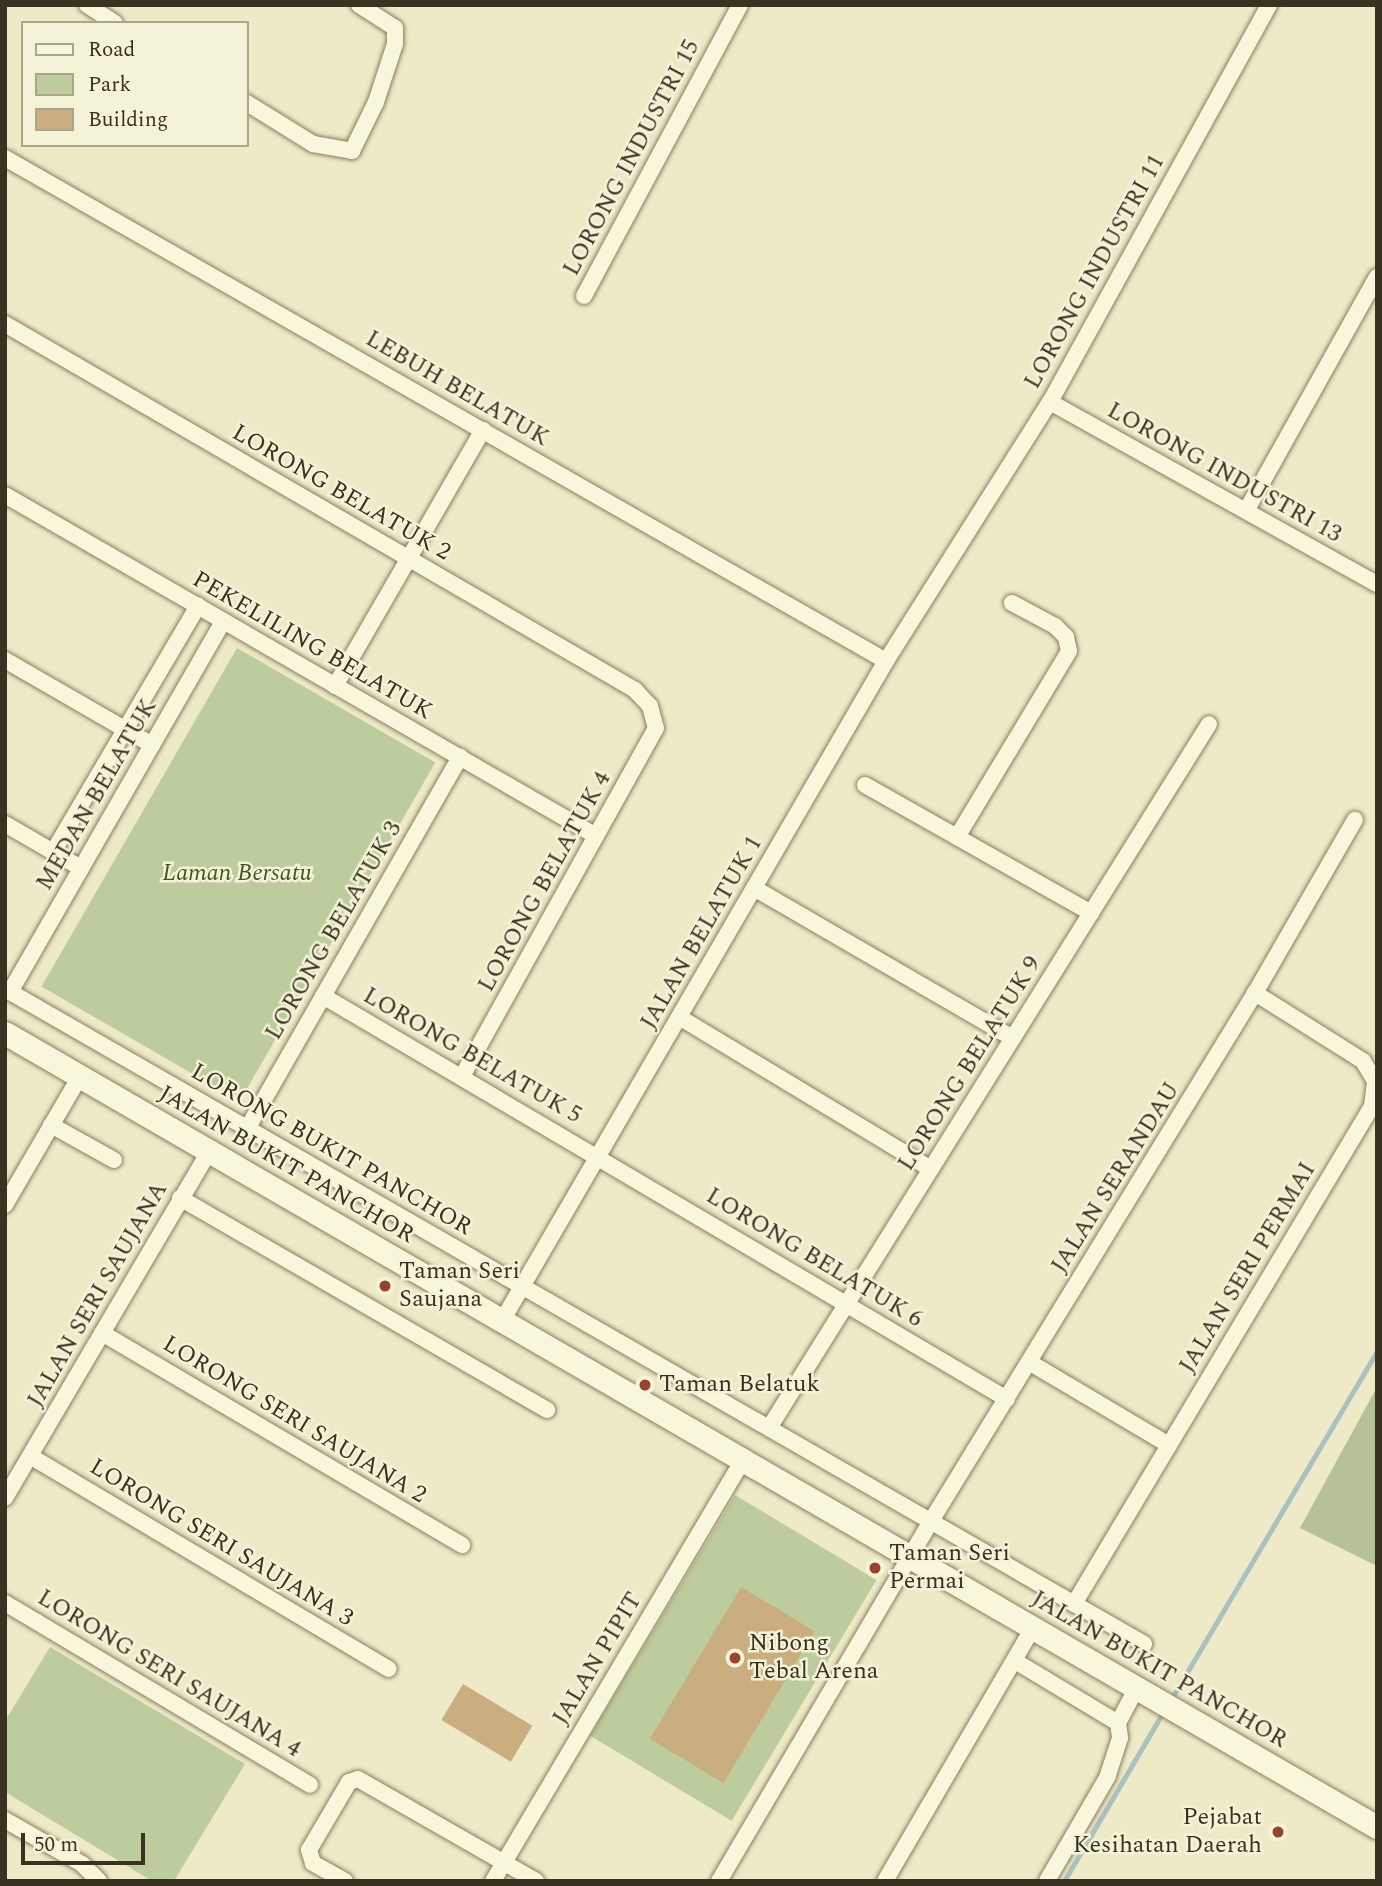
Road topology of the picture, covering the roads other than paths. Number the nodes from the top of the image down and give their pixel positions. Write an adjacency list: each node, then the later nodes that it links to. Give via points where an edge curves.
1 (87, 5): 5 (street)
2 (359, 5): 6 (street, via 395,28 395,44 376,102 352,150 313,144)
3 (740, 5): 9 (street, LORONG INDUSTRI 15)
4 (1269, 5): 11 (street, LORONG INDUSTRI 11)
5 (113, 21)
6 (248, 104)
7 (5, 158): 12 (street, LEBUH BELATUK)
8 (1377, 277): 14 (street)
9 (584, 296)
10 (5, 324): 15 (street, LORONG BELATUK 2)
11 (1050, 401): 14 (street, LORONG INDUSTRI 13); 16 (street, LORONG INDUSTRI 11)
12 (483, 430): 15 (street); 22 (street, LEBUH BELATUK)
13 (5, 495): 19 (street, PEKELILING BELATUK)
14 (1246, 511): 17 (street, LORONG INDUSTRI 13)
15 (409, 559): 23 (street); 24 (street, LORONG BELATUK 2, via 635,690)
16 (942, 570): 22 (street, JALAN BELATUK 1)
17 (1377, 584)
18 (1012, 603): 33 (street, via 1055,626 1066,637 1069,651)
19 (198, 606): 20 (street, PEKELILING BELATUK); 26 (street, MEDAN BELATUK)
20 (223, 621): 23 (street, PEKELILING BELATUK); 27 (street, MEDAN BELATUK)
21 (5, 660): 26 (street)
22 (886, 661): 36 (street, JALAN BELATUK 1)
23 (335, 686): 28 (street, PEKELILING BELATUK)
24 (650, 706): 32 (street, LORONG BELATUK 4, via 656,728)
25 (1209, 724): 37 (street, LORONG BELATUK 9)
26 (125, 729): 27 (street); 34 (street, MEDAN BELATUK)
27 (152, 745): 35 (street, MEDAN BELATUK)
28 (460, 757): 32 (street, PEKELILING BELATUK); 40 (street, LORONG BELATUK 3)
29 (865, 785): 33 (street)
30 (1355, 820): 39 (street, JALAN SERANDAU)
31 (5, 824): 34 (street)
32 (596, 836): 45 (street, LORONG BELATUK 4)
33 (957, 837): 37 (street)
34 (54, 852): 35 (street)
35 (81, 869): 38 (street, MEDAN BELATUK)
36 (754, 888): 41 (street, JALAN BELATUK 1); 43 (street)
37 (1091, 913): 43 (street, LORONG BELATUK 9)
38 (8, 990): 47 (street, LORONG BUKIT PANCHOR)
39 (1255, 993): 58 (street, JALAN SERANDAU); 62 (street, JALAN SERI PERMAI, via 1363,1061 1375,1081 1372,1106)
40 (323, 996): 45 (street, LORONG BELATUK 5); 47 (street, LORONG BELATUK 3)
41 (679, 1017): 49 (street, JALAN BELATUK 1); 51 (street)
42 (5, 1033): 44 (main road, JALAN BUKIT PANCHOR)
43 (1013, 1038): 51 (street, LORONG BELATUK 9)
44 (79, 1076): 46 (street); 48 (main road, JALAN BUKIT PANCHOR)
45 (462, 1077): 49 (street, LORONG BELATUK 5)
46 (51, 1125): 50 (street); 53 (street)
47 (247, 1129): 54 (street, LORONG BUKIT PANCHOR)
48 (209, 1151): 52 (street, JALAN SERI SAUJANA); 56 (main road, JALAN BUKIT PANCHOR)
49 (598, 1156): 54 (street, JALAN BELATUK 1); 55 (street, LORONG BELATUK 6)
50 (114, 1160)
51 (931, 1169): 55 (street, LORONG BELATUK 9)
52 (180, 1198): 57 (street, JALAN SERI SAUJANA); 60 (street)
53 (5, 1205)
54 (522, 1286): 56 (street, JALAN BELATUK 1); 61 (street, LORONG BUKIT PANCHOR)
55 (847, 1304): 59 (street, LORONG BELATUK 6); 61 (street, LORONG BELATUK 9)
56 (502, 1321): 64 (main road, JALAN BUKIT PANCHOR)
57 (102, 1333): 63 (street, JALAN SERI SAUJANA); 67 (street, LORONG SERI SAUJANA 2)
58 (1029, 1363): 59 (street, JALAN SERANDAU); 62 (street)
59 (1007, 1399): 66 (street, JALAN SERANDAU)
60 (547, 1410)
61 (769, 1428): 66 (street, LORONG BUKIT PANCHOR)
62 (1169, 1445): 70 (street, JALAN SERI PERMAI)
63 (30, 1456): 65 (street, JALAN SERI SAUJANA); 74 (street, LORONG SERI SAUJANA 3)
64 (743, 1460): 68 (main road, JALAN BUKIT PANCHOR); 80 (street, JALAN PIPIT)
65 (5, 1498)
66 (931, 1521): 68 (street, JALAN SERANDAU); 70 (street, LORONG BUKIT PANCHOR)
67 (462, 1545)
68 (911, 1557): 71 (main road, JALAN BUKIT PANCHOR); 85 (street, JALAN SERANDAU)
69 (5, 1603): 77 (street, LORONG SERI SAUJANA 4)
70 (1074, 1604): 72 (street, LORONG BUKIT PANCHOR)
71 (1033, 1628): 73 (street); 75 (main road, JALAN BUKIT PANCHOR)
72 (1144, 1644)
73 (1015, 1661): 76 (street); 86 (street)
74 (389, 1668)
75 (1137, 1688): 76 (street); 79 (main road, JALAN BUKIT PANCHOR)
76 (1118, 1723): 87 (street, via 1117,1756)
77 (310, 1785)
78 (5, 1820): 81 (street, via 82,1864)
79 (1377, 1827)
80 (504, 1862): 82 (street, via 363,1781 349,1782 309,1850 313,1863); 83 (street, JALAN PIPIT); 84 (street)
81 (99, 1881)
82 (345, 1881)
83 (493, 1881)
84 (536, 1881)
85 (719, 1881)
86 (885, 1881)
87 (1048, 1881)

